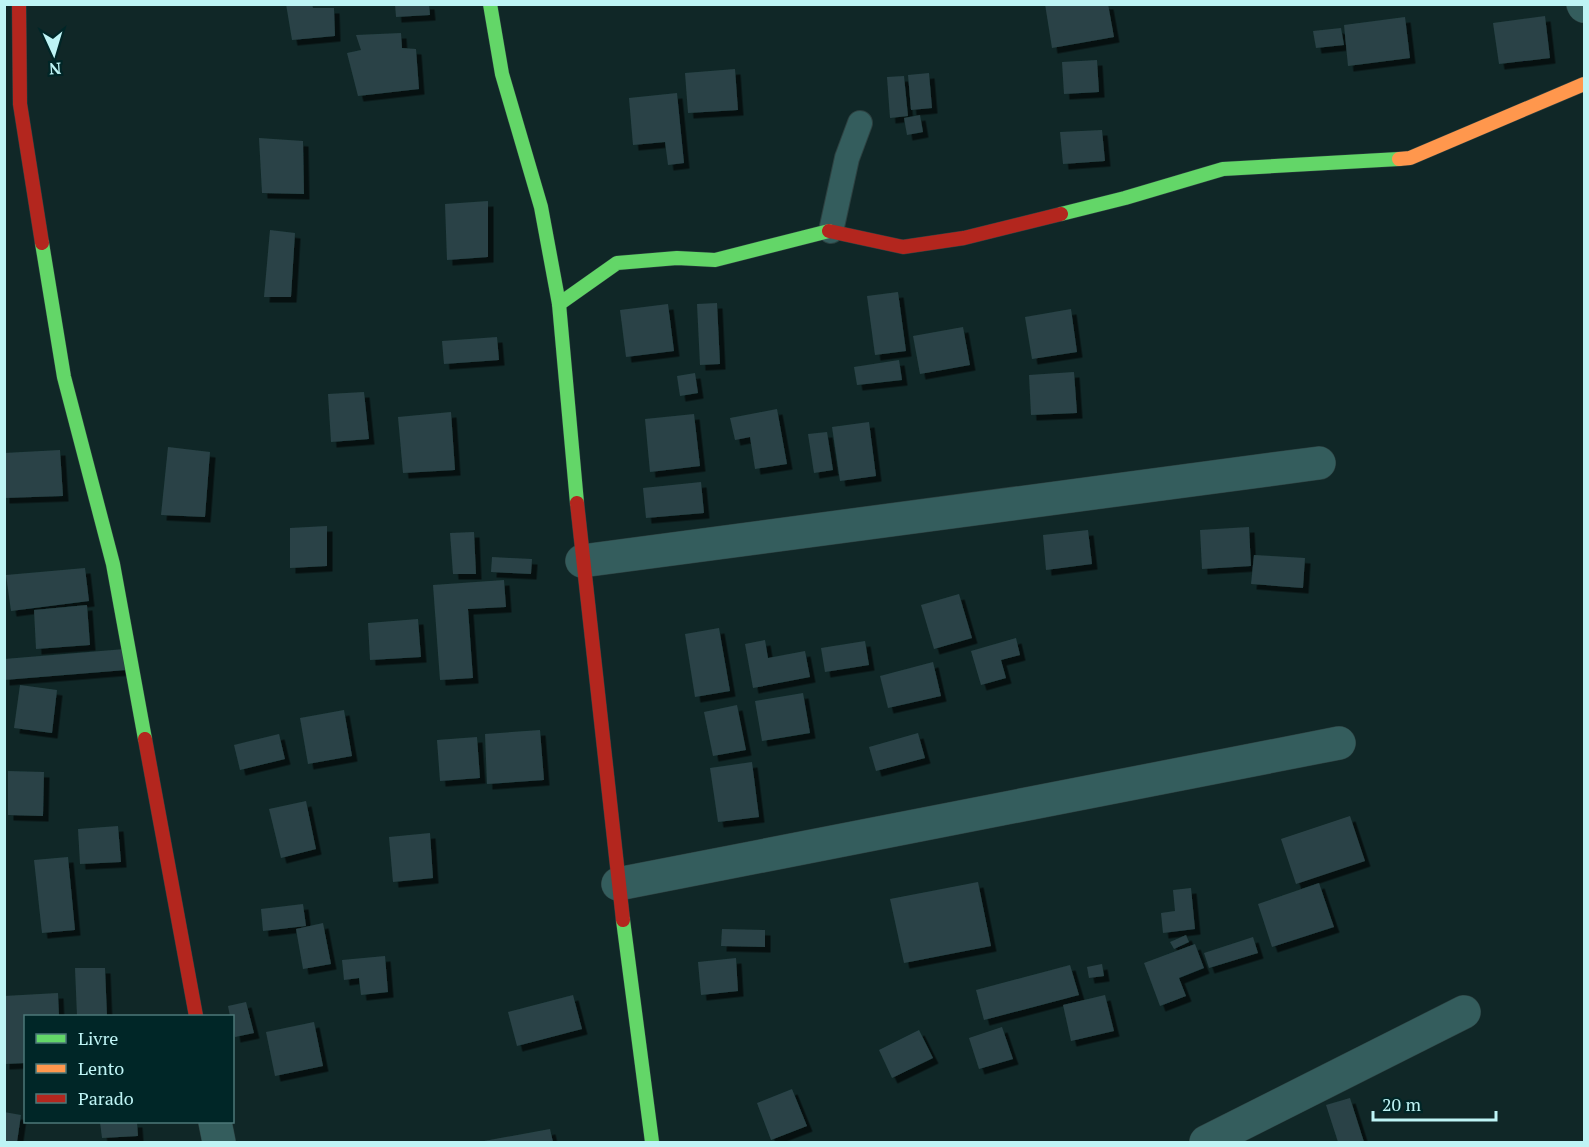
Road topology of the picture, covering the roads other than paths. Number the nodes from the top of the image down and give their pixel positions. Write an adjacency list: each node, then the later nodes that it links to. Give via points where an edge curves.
1 (19, 4): 12 (street, via 20,104 64,377 113,564)
2 (490, 4): 6 (street, via 502,74 541,207)
3 (1584, 84): 5 (street, via 1410,158 1223,169 964,238 903,247)
4 (860, 123): 5 (lane, via 847,158)
5 (831, 231): 6 (street, via 715,260 677,258 616,263)
6 (560, 304): 8 (street)
7 (1319, 463): 8 (street)
8 (582, 561): 10 (street)
9 (1339, 743): 10 (street)
10 (618, 884): 15 (street)
11 (1464, 1012): 16 (street)
12 (196, 1015)
13 (215, 1123): 14 (street)
14 (219, 1143)
15 (652, 1143)
16 (1206, 1143)

